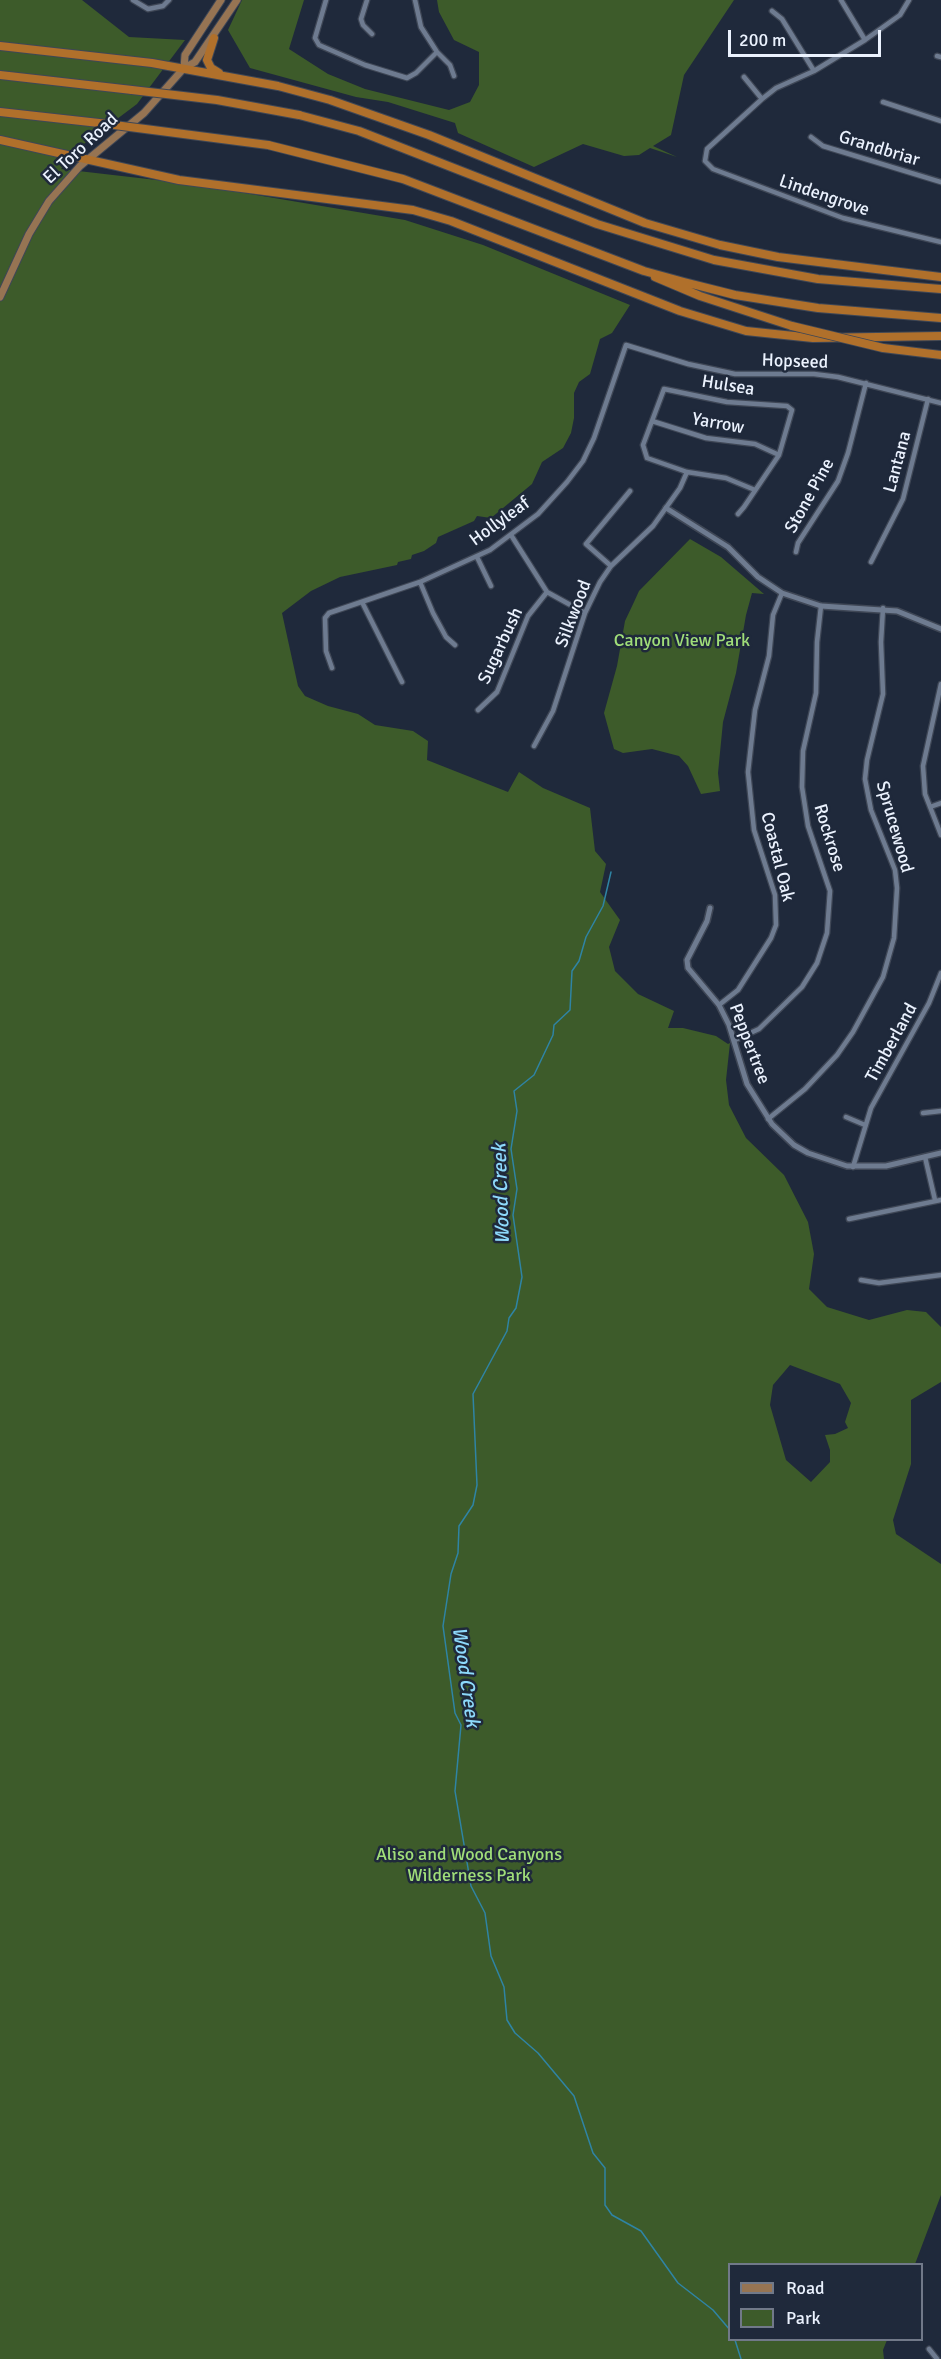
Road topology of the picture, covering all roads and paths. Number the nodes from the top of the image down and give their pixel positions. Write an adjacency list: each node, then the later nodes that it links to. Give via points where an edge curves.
1 (133, 0): 2 (street, via 148,9 163,6)
2 (169, 0)
3 (221, 0): 16 (main road, El Toro Road, via 185,55)
4 (237, 0): 12 (main road, El Toro Road)
5 (326, 0): 15 (street, via 315,38 319,45 407,78)
6 (368, 0): 11 (street, via 361,19)
7 (415, 0): 15 (street, via 419,23)
8 (841, 0): 13 (street)
9 (909, 0): 13 (street, via 900,15)
10 (772, 11): 17 (street, via 782,18)
11 (372, 34)
12 (214, 38): 16 (main road, El Toro Road, via 195,62); 18 (highway, via 207,63)
13 (865, 40): 17 (street)
14 (0, 46): 16 (highway)
15 (437, 52): 20 (street, via 450,64)
16 (184, 68): 18 (highway); 28 (main road, El Toro Road, via 144,113)
17 (814, 71): 22 (street)
18 (222, 74): 32 (highway, via 341,103 645,223 709,242 778,257)
19 (0, 75): 33 (highway, bridge, via 218,100 299,115 359,131 597,224 714,260 818,279)
20 (453, 76)
21 (744, 77): 22 (street)
22 (762, 99): 30 (street, Lindengrove, via 707,149 705,161 713,169 824,212)
23 (883, 102): 25 (street)
24 (0, 112): 31 (highway, bridge, via 268,145 403,179)
25 (941, 120)
26 (811, 136): 29 (street, Grandbriar, via 823,146)
27 (0, 140): 28 (highway)
28 (86, 160): 34 (main road, El Toro Road, via 38,217); 36 (highway, via 179,180 413,210 452,221 680,311 746,331 813,338)
29 (941, 182)
30 (941, 242)
31 (644, 271): 35 (highway, via 762,300); 38 (highway, bridge, via 691,293 792,326 883,348)
32 (941, 277)
33 (941, 289)
34 (0, 297)
35 (941, 318)
36 (941, 336)
37 (649, 351): 39 (street, Hopseed, via 735,374 814,374); 49 (street, Hollyleaf, via 630,344 623,347 583,461 538,514)
38 (941, 355)
39 (866, 383): 40 (street, Hopseed); 50 (street, Stone Pine, via 837,481)
40 (928, 399): 41 (street, Hopseed); 52 (street, Lantana, via 903,499)
41 (941, 403)
42 (652, 421): 43 (street, Yarrow, via 706,438 755,444); 43 (street, Hulsea, via 661,394 669,388 709,399 787,406 792,410); 44 (street, via 643,450 647,458)
43 (779, 455): 45 (street)
44 (687, 472): 45 (street, via 726,478); 47 (street, Silkwood)
45 (755, 490): 48 (street)
46 (630, 491): 53 (street, via 587,541 588,548)
47 (666, 508): 53 (street, Silkwood); 57 (street, via 728,547 758,577)
48 (738, 514)
49 (511, 535): 51 (street, Hollyleaf); 56 (street)
50 (796, 552)
51 (477, 557): 54 (street, Hollyleaf); 55 (street)
52 (871, 562)
53 (611, 566): 61 (street, Silkwood)
54 (420, 582): 58 (street, Hollyleaf); 63 (street, via 433,614)
55 (491, 586)
56 (547, 592): 61 (street); 67 (street, Sugarbush, via 528,616 497,692)
57 (782, 593): 59 (street); 76 (street, Coastal Oak, via 773,615 748,772 754,830 775,895 776,925 738,990)
58 (362, 602): 64 (street, Hollyleaf, via 333,611 325,618 326,651); 65 (street)
59 (821, 606): 60 (street); 77 (street, Rockrose, via 816,693 803,751 802,787 808,826 830,891 827,933 817,963 802,987 759,1029)
60 (884, 608): 62 (street); 81 (street, Sprucewood, via 883,694 865,779 871,810 894,870 894,938 883,977 837,1055 806,1089)
61 (585, 613): 70 (street, Silkwood, via 553,711)
62 (941, 629)
63 (455, 645)
64 (332, 668)
65 (402, 682)
66 (941, 684): 68 (street)
67 (478, 710)
68 (932, 725): 69 (street); 72 (street, via 923,766)
69 (941, 727)
70 (534, 746)
71 (941, 803): 72 (street)
72 (930, 807): 73 (street)
73 (941, 835)
74 (710, 908): 76 (street, Peppertree, via 687,960 688,968)
75 (941, 973): 82 (street, Timberland)
76 (720, 1005): 77 (street, Peppertree)
77 (735, 1040): 81 (street, Peppertree, via 747,1084)
78 (941, 1111): 79 (street)
79 (923, 1113)
80 (846, 1117): 82 (street)
81 (768, 1119): 85 (street, Peppertree, via 794,1145 824,1160)
82 (865, 1125): 85 (street, Timberland)
83 (941, 1153): 84 (street, Peppertree)
84 (925, 1156): 85 (street, Peppertree, via 886,1166); 86 (street)
85 (853, 1167)
86 (938, 1200): 87 (street)
87 (849, 1219)
88 (941, 1275): 89 (street, via 879,1282)
89 (861, 1280)
90 (929, 2349): 91 (street)
91 (937, 2359)

